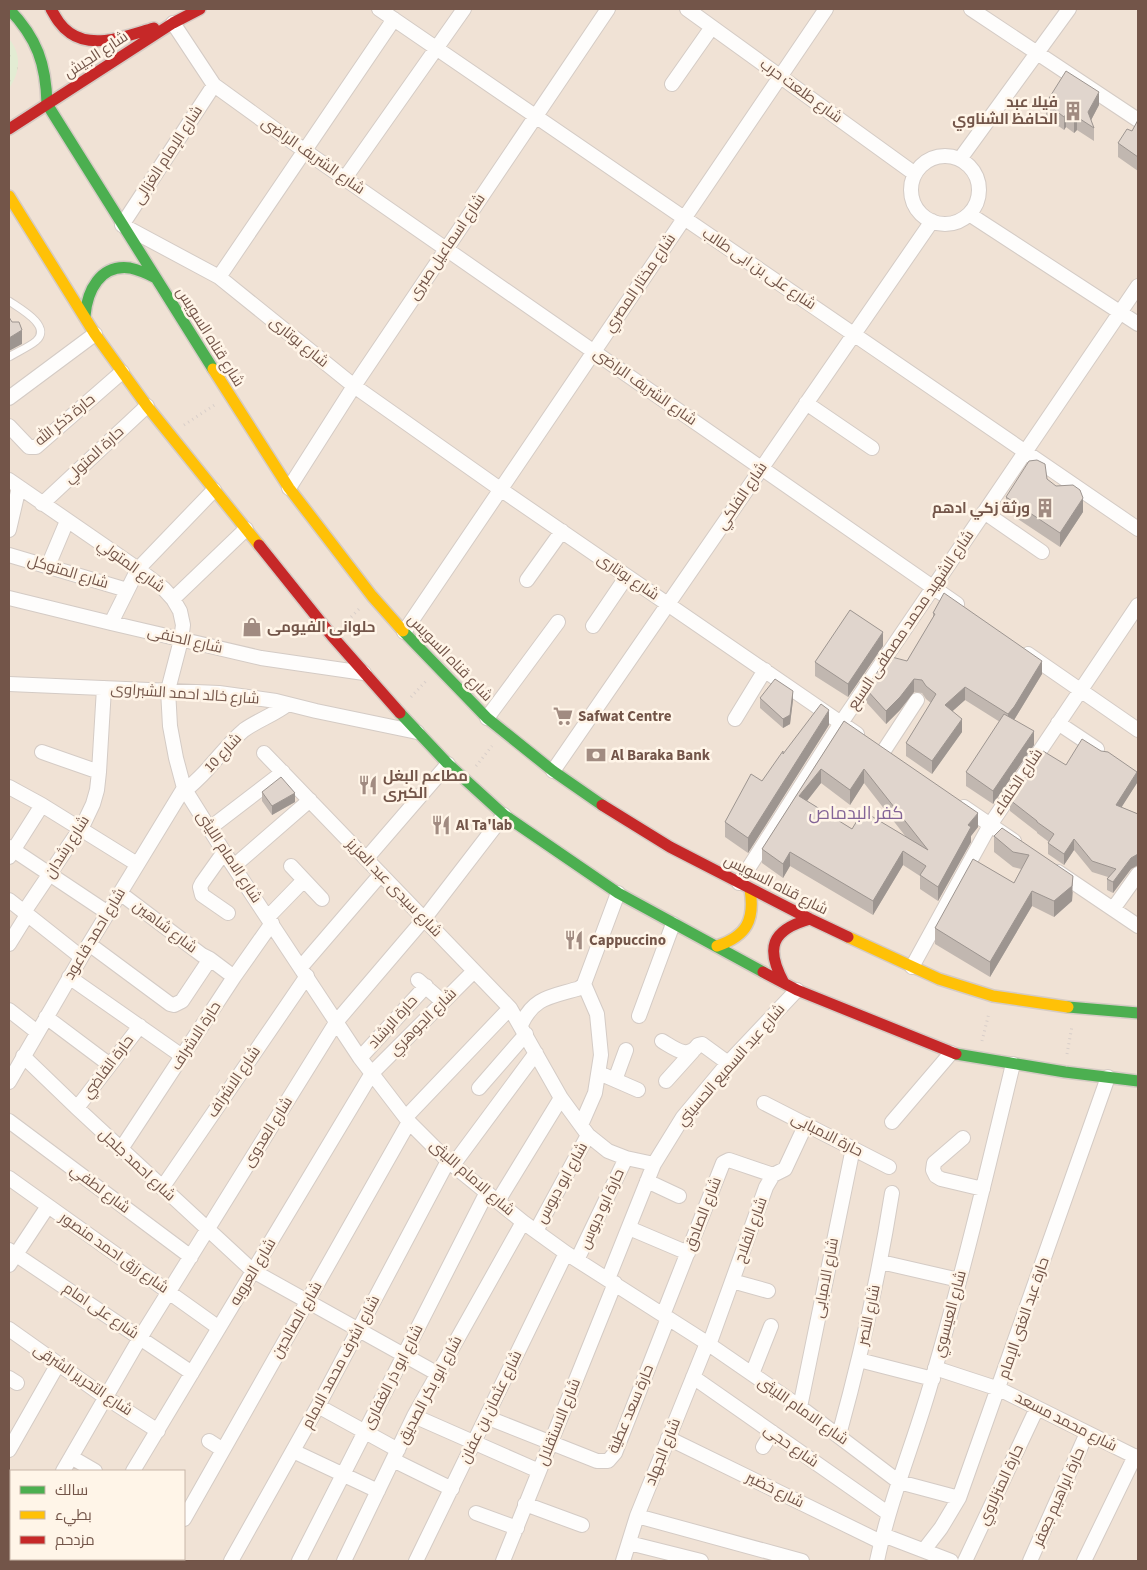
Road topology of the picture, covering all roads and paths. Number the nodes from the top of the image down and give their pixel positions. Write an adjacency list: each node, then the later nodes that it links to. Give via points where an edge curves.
1 (9, 9): 19 (main road, via 31,34 39,50 48,86)
2 (51, 9): 12 (main road, via 68,32 95,42)
3 (200, 9): 12 (main road, شارع الجيش)
4 (379, 9): 11 (street, شارع على بن ابى طالب)
5 (464, 9): 14 (street)
6 (608, 9): 20 (street, شارع اسماعيل صبرى)
7 (687, 9): 13 (street, شارع طلعت حرب)
8 (826, 9): 16 (street, شارع مختار المصري)
9 (971, 9): 15 (street)
10 (1069, 9): 15 (street)
11 (394, 19): 14 (street, شارع على بن ابى طالب); 23 (street)
12 (173, 23): 18 (street, شارع الشريف الراضى); 19 (main road, شارع الجيش)
13 (712, 28): 16 (street, شارع طلعت حرب); 17 (street)
14 (436, 48): 20 (street, شارع على بن ابى طالب); 26 (street)
15 (1038, 53): 21 (street); 24 (street)
16 (780, 76): 25 (street, شارع طلعت حرب); 29 (street, شارع مختار المصري)
17 (672, 84)
18 (214, 85): 23 (street, شارع الشريف الراضى); 31 (street, شارع الإمام الغزالى)
19 (47, 104): 22 (main road, شارع الجيش); 31 (main road, شارع قناه السويس)
20 (535, 116): 29 (street, شارع على بن ابى طالب); 32 (street, شارع اسماعيل صبرى)
21 (1138, 120)
22 (9, 129)
23 (305, 150): 26 (street, شارع الشريف الراضى); 33 (street)
24 (960, 159): 25 (street, via 940,156 921,166); 28 (street, via 972,170 979,184 976,205)
25 (915, 174): 30 (street, via 912,196 919,211)
26 (345, 178): 32 (street, شارع الشريف الراضى)
27 (9, 196): 38 (main road)
28 (970, 214): 30 (street, via 952,224); 37 (street)
29 (684, 218): 41 (street, شارع على بن ابى طالب); 42 (street, شارع مختار المصري)
30 (932, 221): 41 (street, شارع الفلكي)
31 (122, 225): 33 (street, شارع بوتارى); 34 (main road, شارع قناه السويس)
32 (446, 249): 42 (street, شارع الشريف الراضى); 45 (street, شارع اسماعيل صبرى)
33 (219, 277): 45 (street, شارع بوتارى)
34 (156, 278): 38 (main road, via 127,268 113,270 90,288); 46 (main road, شارع قناه السويس)
35 (1138, 286): 37 (street, شارع الشهيد محمد مصطفى السبع)
36 (9, 301): 43 (lane, via 34,318 40,328 37,340)
37 (1120, 312): 39 (street); 53 (street, شارع الشهيد محمد مصطفى السبع)
38 (85, 316): 40 (main road)
39 (1138, 324)
40 (95, 334): 44 (main road); 47 (street)
41 (853, 334): 48 (street, شارع الفلكي); 53 (street, شارع على بن ابى طالب)
42 (593, 351): 54 (street, شارع الشريف الراضى); 57 (street, شارع مختار المصري)
43 (9, 357)
44 (122, 372): 49 (main road); 50 (street, حارة ذكر الله, via 36,447 29,447)
45 (354, 386): 56 (street, شارع اسماعيل صبرى); 57 (street, شارع بوتارى)
46 (230, 395): 51 (path); 56 (main road, شارع قناه السويس)
47 (9, 398)
48 (806, 403): 52 (street); 54 (street, شارع الفلكي)
49 (147, 406): 51 (main road); 59 (street, حارة المتولي)
50 (9, 426)
51 (170, 434): 58 (main road)
52 (872, 448)
53 (1026, 452): 60 (street, شارع الشهيد محمد مصطفى السبع); 63 (street, شارع على بن ابى طالب)
54 (761, 468): 72 (street, شارع الشريف الراضى); 77 (street, شارع الفلكي)
55 (14, 484): 59 (street, شارع المتولي); 64 (street)
56 (289, 488): 74 (main road, شارع قناه السويس)
57 (500, 489): 65 (street, شارع بوتارى); 83 (street, شارع مختار المصري)
58 (214, 490): 62 (main road); 69 (street)
59 (42, 504): 61 (street, شارع المتولي)
60 (984, 512): 66 (street); 72 (street, شارع الشهيد محمد مصطفى السبع)
61 (67, 521): 68 (street); 69 (street, شارع المتولي)
62 (246, 529): 76 (street); 84 (main road)
63 (1138, 529)
64 (9, 530)
65 (562, 532): 70 (street, شارع بوتارى); 71 (street)
66 (1042, 552)
67 (9, 555): 68 (street, شارع المتوكل)
68 (48, 566): 73 (street, شارع المتوكل)
69 (138, 569): 73 (street); 76 (street, شارع المتولي)
70 (627, 576): 77 (street, شارع بوتارى); 82 (street)
71 (527, 580)
72 (933, 588): 79 (street, شارع الشريف الراضى); 99 (street, شارع الشهيد محمد مصطفى السبع)
73 (127, 590): 81 (street)
74 (372, 596): 83 (main road, شارع قناه السويس); 84 (path)
75 (9, 598): 81 (street, شارع الحنفى)
76 (173, 598): 85 (street, شارع المتولي, via 183,625)
77 (668, 604): 88 (street, شارع بوتارى); 108 (street, شارع الفلكي)
78 (1138, 605): 93 (street, شارع الخلفاء)
79 (966, 610)
80 (558, 622): 97 (street)
81 (111, 623): 85 (street, شارع الحنفى)
82 (594, 626)
83 (404, 632): 87 (main road, شارع قناه السويس)
84 (332, 636): 89 (main road)
85 (181, 640): 89 (street, شارع الحنفى, via 261,658); 92 (street, شارع المتولي)
86 (1015, 645): 93 (street)
87 (437, 668): 96 (path); 97 (main road, شارع قناه السويس)
88 (765, 670): 98 (street); 99 (street, شارع بوتارى)
89 (364, 673): 96 (main road)
90 (9, 684): 91 (street, شارع خالد احمد الشبراوى)
91 (104, 688): 92 (street, شارع خالد احمد الشبراوى); 109 (street, شارع رشدان)
92 (168, 690): 95 (street, شارع خالد احمد الشبراوى, via 219,693); 113 (street, شارع الامام الليثى, via 170,726)
93 (1081, 690): 100 (street, شارع الخلفاء); 101 (street)
94 (917, 700): 99 (street, شارع بوتارى, via 887,754)
95 (288, 704): 102 (street, شارع خالد احمد الشبراوى); 113 (street, شارع 10, via 243,731)
96 (398, 711): 102 (main road)
97 (487, 718): 103 (main road, شارع قناه السويس)
98 (735, 719)
99 (841, 723): 133 (street, شارع الشهيد محمد مصطفى السبع)
100 (1058, 723): 106 (street); 118 (street, شارع الخلفاء)
101 (1138, 730)
102 (417, 732): 107 (main road)
103 (503, 732): 108 (main road, شارع قناه السويس); 111 (path)
104 (42, 752): 109 (street)
105 (264, 753): 110 (street, شارع سيدى عبد العزيز)
106 (1106, 755)
107 (448, 764): 111 (main road); 124 (street)
108 (553, 771): 133 (main road, شارع قناه السويس, via 670,847)
109 (99, 772): 120 (street, شارع رشدان, via 93,804)
110 (282, 772): 114 (street, شارع سيدى عبد العزيز); 119 (street)
111 (465, 780): 117 (main road)
112 (9, 787): 116 (street)
113 (185, 789): 119 (street, شارع الامام الليثى); 125 (street, شارع احمد قاعود)
114 (310, 800): 124 (street, شارع سيدى عبد العزيز); 127 (street)
115 (957, 802): 118 (street)
116 (42, 805): 120 (street); 122 (street)
117 (504, 815): 135 (main road); 142 (street, شارع العدوى)
118 (990, 825): 121 (street); 152 (street, شارع الخلفاء)
119 (210, 828): 123 (street, شارع الامام الليثى)
120 (79, 829): 125 (street); 129 (street, شارع رشدان)
121 (1022, 847)
122 (10, 852): 129 (street)
123 (224, 852): 127 (street, شارع الامام الليثى); 139 (street, via 200,891)
124 (366, 859): 130 (street, شارع سيدى عبد العزيز)
125 (136, 864): 134 (street, شارع احمد قاعود)
126 (1047, 864): 138 (street)
127 (234, 866): 144 (street, شارع الامام الليثى)
128 (291, 866): 132 (street)
129 (50, 874): 140 (street); 141 (street, شارع رشدان)
130 (381, 874): 142 (street, شارع سيدى عبد العزيز); 153 (street, شارع الاشراف)
131 (1138, 874): 138 (street)
132 (304, 880): 136 (street); 144 (street, حارة الاشراف)
133 (744, 886): 143 (main road, شارع قناه السويس); 149 (main road, via 752,910 750,921 736,938)
134 (120, 893): 140 (street, شارع احمد قاعود); 151 (street, شارع شاهين)
135 (618, 893): 145 (main road); 158 (street)
136 (322, 899)
137 (9, 900): 141 (street)
138 (1112, 909): 146 (street)
139 (228, 912)
140 (108, 913): 148 (street, شارع احمد قاعود)
141 (26, 914): 147 (street, شارع رشدان); 150 (street)
142 (424, 919): 154 (street, شارع سيدى عبد العزيز); 168 (street, شارع العدوى)
143 (810, 919): 152 (main road, شارع قناه السويس); 157 (main road, via 794,922 782,930 774,942 772,957)
144 (270, 920): 153 (street, شارع الامام الليثى); 156 (street, حارة الاشراف)
145 (673, 924): 149 (main road); 166 (street)
146 (1138, 926)
147 (9, 944)
148 (89, 944): 150 (street, شارع احمد قاعود); 151 (street, via 174,1005 182,1001)
149 (717, 946): 157 (main road)
150 (81, 957): 155 (street, شارع احمد قاعود)
151 (210, 959): 156 (street, شارع شاهين)
152 (912, 967): 160 (main road, شارع قناه السويس)
153 (304, 971): 168 (street, شارع الامام الليثى); 212 (street, شارع الاشراف)
154 (474, 971): 161 (street, شارع الجوهري); 162 (street, شارع سيدى عبد العزيز)
155 (70, 977): 167 (street, شارع احمد قاعود); 169 (street, حارة القاضي)
156 (234, 977): 178 (street, حارة الاشراف)
157 (784, 983): 159 (main road)
158 (584, 984): 170 (street, via 536,1002 526,1014); 186 (street, شارع ابو دبوس, via 597,1014 601,1055)
159 (797, 990): 176 (main road); 181 (street, شارع عبد السميع الحسيني)
160 (993, 996): 163 (main road, شارع قناه السويس); 180 (path)
161 (443, 1002): 179 (street, حارة الرشاد, via 422,983); 185 (street, شارع الجوهري)
162 (510, 1008): 170 (street, شارع سيدى عبد العزيز); 197 (street, شارع الصالحين)
163 (1074, 1008): 165 (main road, شارع قناه السويس); 184 (path)
164 (9, 1010): 171 (street)
165 (1138, 1010)
166 (639, 1016)
167 (46, 1017): 171 (street, شارع احمد قاعود); 183 (street)
168 (337, 1021): 179 (street, شارع الامام الليثى); 220 (street, شارع العدوى)
169 (140, 1026): 178 (street, حارة القاضي); 183 (street, حارة القاضي)
170 (523, 1030): 175 (street, شارع سيدى عبد العزيز); 192 (street)
171 (37, 1032): 177 (street, شارع احمد قاعود)
172 (662, 1041): 174 (street, via 682,1052)
173 (626, 1050): 188 (street)
174 (693, 1051): 181 (street, via 702,1044); 189 (street)
175 (536, 1053): 194 (street, شارع سيدى عبد العزيز); 206 (street, شارع اشرف محمد الامام)
176 (951, 1053): 180 (main road); 199 (street)
177 (23, 1056): 191 (street, شارع احمد قاعود); 196 (street, شارع احمد جلجل)
178 (182, 1056): 204 (street, حارة الاشراف)
179 (360, 1058): 185 (street, شارع الامام الليثى)
180 (977, 1059): 182 (main road)
181 (728, 1063): 207 (street, شارع عبد السميع الحسيني, via 683,1117)
182 (1013, 1064): 184 (main road); 213 (street, شارع العيسوي)
183 (110, 1065): 196 (street, حارة القاضي)
184 (1065, 1072): 187 (main road)
185 (372, 1073): 197 (street, شارع الامام الليثى); 227 (street, شارع العروبه)
186 (599, 1073): 188 (street); 201 (street, شارع ابو دبوس)
187 (1108, 1077): 190 (main road); 249 (street, حارة عبد الغنى الإمام)
188 (615, 1080): 193 (street)
189 (666, 1081)
190 (1138, 1081)
191 (9, 1082)
192 (479, 1088)
193 (638, 1090)
194 (561, 1098): 201 (street, شارع سيدى عبد العزيز); 215 (street, شارع ابو ذر الغفارى)
195 (764, 1103): 200 (street, حارة الامبابى)
196 (77, 1108): 204 (street, شارع احمد جلجل)
197 (408, 1119): 206 (street, شارع الامام الليثى); 233 (street, شارع الصالحين)
198 (9, 1121): 225 (street, شارع لطفي)
199 (892, 1122)
200 (806, 1124): 203 (street, حارة الامبابى); 209 (street, شارع الفلاح, via 785,1169)
201 (584, 1130): 205 (street, شارع سيدى عبد العزيز, via 608,1151); 221 (street, شارع ابو دبوس)
202 (963, 1138): 213 (street, via 934,1163 933,1170 942,1179)
203 (852, 1148): 208 (street, حارة الامبابى); 252 (street, شارع الامبابى)
204 (121, 1150): 212 (street, شارع احمد جلجل)
205 (626, 1158): 207 (street, شارع سيدى عبد العزيز); 223 (street, حارة ابو دبوس)
206 (451, 1163): 215 (street, شارع الامام الليثى); 238 (street, شارع اشرف محمد الامام)
207 (654, 1164): 211 (street, شارع عبد السميع الحسيني)
208 (889, 1167)
209 (773, 1175): 222 (street, شارع الصادق, via 729,1160 723,1162); 230 (street, شارع الفلاح, via 766,1186)
210 (9, 1178): 217 (street, شارع رزق احمد منصور)
211 (648, 1181): 216 (street); 219 (street, شارع عبد السميع الحسيني)
212 (162, 1188): 220 (street, شارع احمد جلجل)
213 (983, 1189): 228 (street, شارع العيسوي)
214 (892, 1192): 226 (street, شارع النصر)
215 (493, 1196): 218 (street, شارع الامام الليثى); 241 (street, شارع ابو ذر الغفارى)
216 (678, 1196)
217 (48, 1206): 224 (street); 232 (street, شارع رزق احمد منصور)
218 (523, 1222): 221 (street, شارع الامام الليثى); 245 (street, شارع ابو بكر الصديق)
219 (629, 1228): 222 (street); 229 (street, شارع عبد السميع الحسيني)
220 (208, 1230): 225 (street, شارع العدوى); 227 (street, شارع احمد جلجل)
221 (536, 1231): 223 (street, شارع الامام الليثى)
222 (688, 1253): 234 (street, شارع الصادق)
223 (572, 1256): 229 (street, شارع الامام الليثى); 255 (street, شارع عثمان بن عفان)
224 (11, 1257): 239 (street, شارع على امام)
225 (191, 1257): 232 (street, شارع العدوى)
226 (881, 1262): 228 (street); 242 (street, شارع النصر)
227 (253, 1272): 233 (street, شارع احمد جلجل); 236 (street, شارع العروبه)
228 (959, 1280): 247 (street, شارع العيسوي)
229 (611, 1281): 234 (street, شارع الامام الليثى); 265 (street, شارع الاستقلال)
230 (732, 1281): 231 (street); 240 (street, شارع الفلاح)
231 (768, 1291)
232 (169, 1292): 236 (street, شارع رزق احمد منصور); 239 (street, شارع العدوى)
233 (307, 1302): 238 (street, شارع احمد جلجل); 268 (street, شارع الصالحين)
234 (666, 1316): 240 (street, شارع الامام الليثى); 265 (street, حارة سعد عطية, via 616,1453 608,1461 597,1462)
235 (771, 1326): 246 (street)
236 (219, 1328): 244 (street, شارع العروبه)
237 (9, 1329): 243 (street, شارع التحرير الشرقى)
238 (358, 1330): 241 (street, شارع احمد جلجل); 251 (street, شارع اشرف محمد الامام)
239 (140, 1338): 244 (street, شارع على امام); 250 (street, شارع العدوى)
240 (708, 1344): 246 (street, شارع الامام الليثى); 248 (street, شارع الجهاد)
241 (404, 1355): 245 (street, شارع احمد جلجل); 258 (street, شارع ابو ذر الغفارى)
242 (859, 1360): 247 (street, شارع محمد مسعد); 261 (street, شارع النصر)
243 (58, 1364): 250 (street, شارع التحرير الشرقى); 256 (street)
244 (192, 1372): 257 (street, شارع العروبه)
245 (438, 1374): 254 (street, شارع ابو بكر الصديق)
246 (752, 1374): 252 (street, شارع الامام الليثى)
247 (934, 1374): 249 (street, شارع محمد مسعد); 278 (street, شارع العيسوي)
248 (693, 1377): 259 (street, شارع حجى); 262 (street, شارع الجهاد)
249 (999, 1389): 253 (street, شارع محمد مسعد); 281 (street, حارة عبد الغنى الإمام)
250 (104, 1397): 257 (street, شارع التحرير الشرقى); 271 (street, شارع العدوى)
251 (318, 1406): 258 (street); 269 (street, شارع اشرف محمد الامام)
252 (800, 1407): 261 (street, شارع الامام الليثى)
253 (1037, 1408): 260 (street, شارع محمد مسعد); 302 (street, حارة المنزلاوي)
254 (414, 1416): 264 (street); 270 (street, شارع ابو بكر الصديق)
255 (486, 1417): 264 (street, شارع عثمان بن عفان); 265 (street, حارة سعد عطية)
256 (14, 1429): 267 (street)
257 (158, 1431): 275 (street, شارع العروبه)
258 (365, 1432): 270 (street); 277 (street, شارع ابو ذر الغفارى)
259 (772, 1432): 266 (street); 284 (street, شارع حجى)
260 (1088, 1433): 272 (street, شارع محمد مسعد); 303 (street, حارة ابراهيم جعفر)
261 (839, 1435): 278 (street, شارع الامام الليثى)
262 (668, 1438): 285 (street, شارع الجهاد); 289 (street, شارع خضير)
263 (209, 1442): 268 (street)
264 (474, 1442): 276 (street); 279 (street, شارع عثمان بن عفان)
265 (550, 1443): 276 (street, شارع الاستقلال)
266 (763, 1447)
267 (9, 1450)
268 (224, 1450): 286 (street, شارع الصالحين)
269 (293, 1451): 277 (street); 292 (street, شارع اشرف محمد الامام)
270 (396, 1455): 279 (street); 280 (street, شارع ابو بكر الصديق)
271 (70, 1457): 273 (street, شارع العدوى); 274 (street)
272 (1136, 1457): 304 (street)
273 (64, 1470)
274 (92, 1470)
275 (134, 1470)
276 (539, 1471): 282 (street, شارع الاستقلال)
277 (343, 1475): 280 (street); 293 (street, شارع ابو ذر الغفارى)
278 (899, 1482): 281 (street, شارع الامام الليثى); 284 (street, شارع العيسوي)
279 (452, 1489): 295 (street, شارع عثمان بن عفان)
280 (378, 1491): 294 (street, شارع ابو بكر الصديق)
281 (959, 1498): 291 (street, حارة عبد الغنى الإمام)
282 (525, 1504): 287 (street); 288 (street, شارع الاستقلال)
283 (476, 1513): 288 (street)
284 (889, 1514): 289 (street, شارع العيسوي)
285 (637, 1516): 290 (street, شارع الجهاد); 299 (street)
286 (185, 1517)
287 (582, 1525)
288 (517, 1528): 296 (street, شارع الاستقلال)
289 (882, 1539): 291 (street, شارع خضير); 300 (street, شارع العيسوي)
290 (628, 1542): 297 (street, شارع الجهاد); 298 (street)
291 (924, 1550): 301 (street, شارع خضير)
292 (231, 1561)
293 (299, 1561)
294 (344, 1561)
295 (416, 1561)
296 (502, 1561)
297 (623, 1561)
298 (701, 1561)
299 (802, 1561)
300 (877, 1561)
301 (950, 1561)
302 (965, 1561)
303 (1030, 1561)
304 (1084, 1561)

